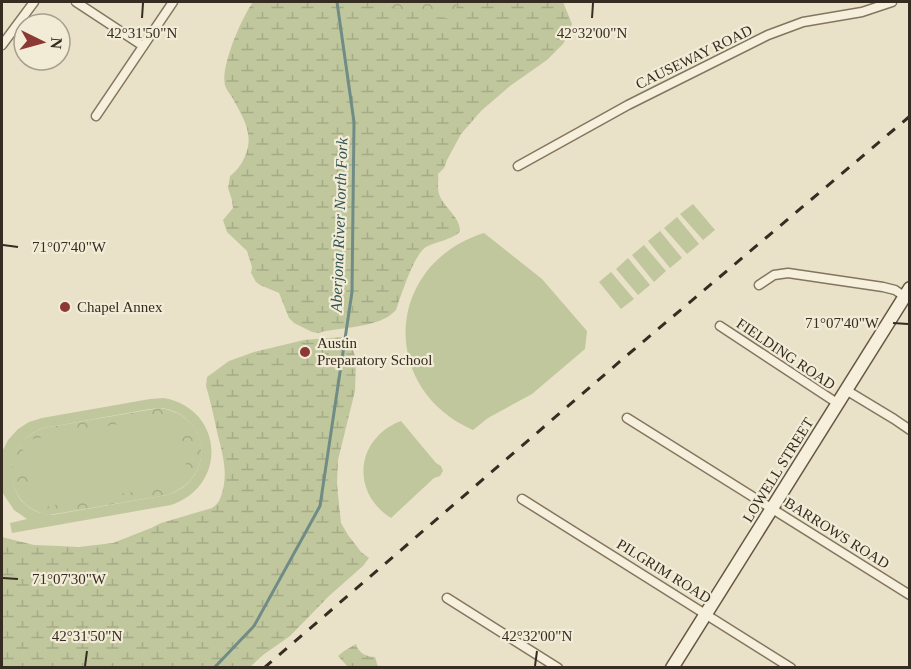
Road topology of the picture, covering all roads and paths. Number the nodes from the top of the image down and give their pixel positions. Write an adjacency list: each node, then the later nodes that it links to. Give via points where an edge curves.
1 (34, 2): 5 (street)
2 (76, 2): 6 (street)
3 (173, 2): 6 (street)
4 (892, 2): 8 (street, CAUSEWAY ROAD, via 862,12 803,22 774,33)
5 (2, 45)
6 (143, 46): 7 (street)
7 (96, 116)
8 (518, 165)
9 (759, 285): 10 (street, via 774,275 788,273)
10 (907, 292): 12 (main road, LOWELL STREET)
11 (720, 326): 13 (street, FIELDING ROAD)
12 (846, 390): 13 (main road, LOWELL STREET); 15 (street)
13 (837, 404): 17 (main road, LOWELL STREET)
14 (627, 418): 17 (street, BARROWS ROAD)
15 (909, 430)
16 (522, 499): 20 (street, PILGRIM ROAD)
17 (772, 508): 18 (street, BARROWS ROAD); 20 (main road, LOWELL STREET)
18 (909, 595)
19 (447, 598): 21 (street)
20 (706, 614): 22 (main road, LOWELL STREET); 23 (street, PILGRIM ROAD)
21 (558, 668)
22 (672, 668)
23 (791, 668)

